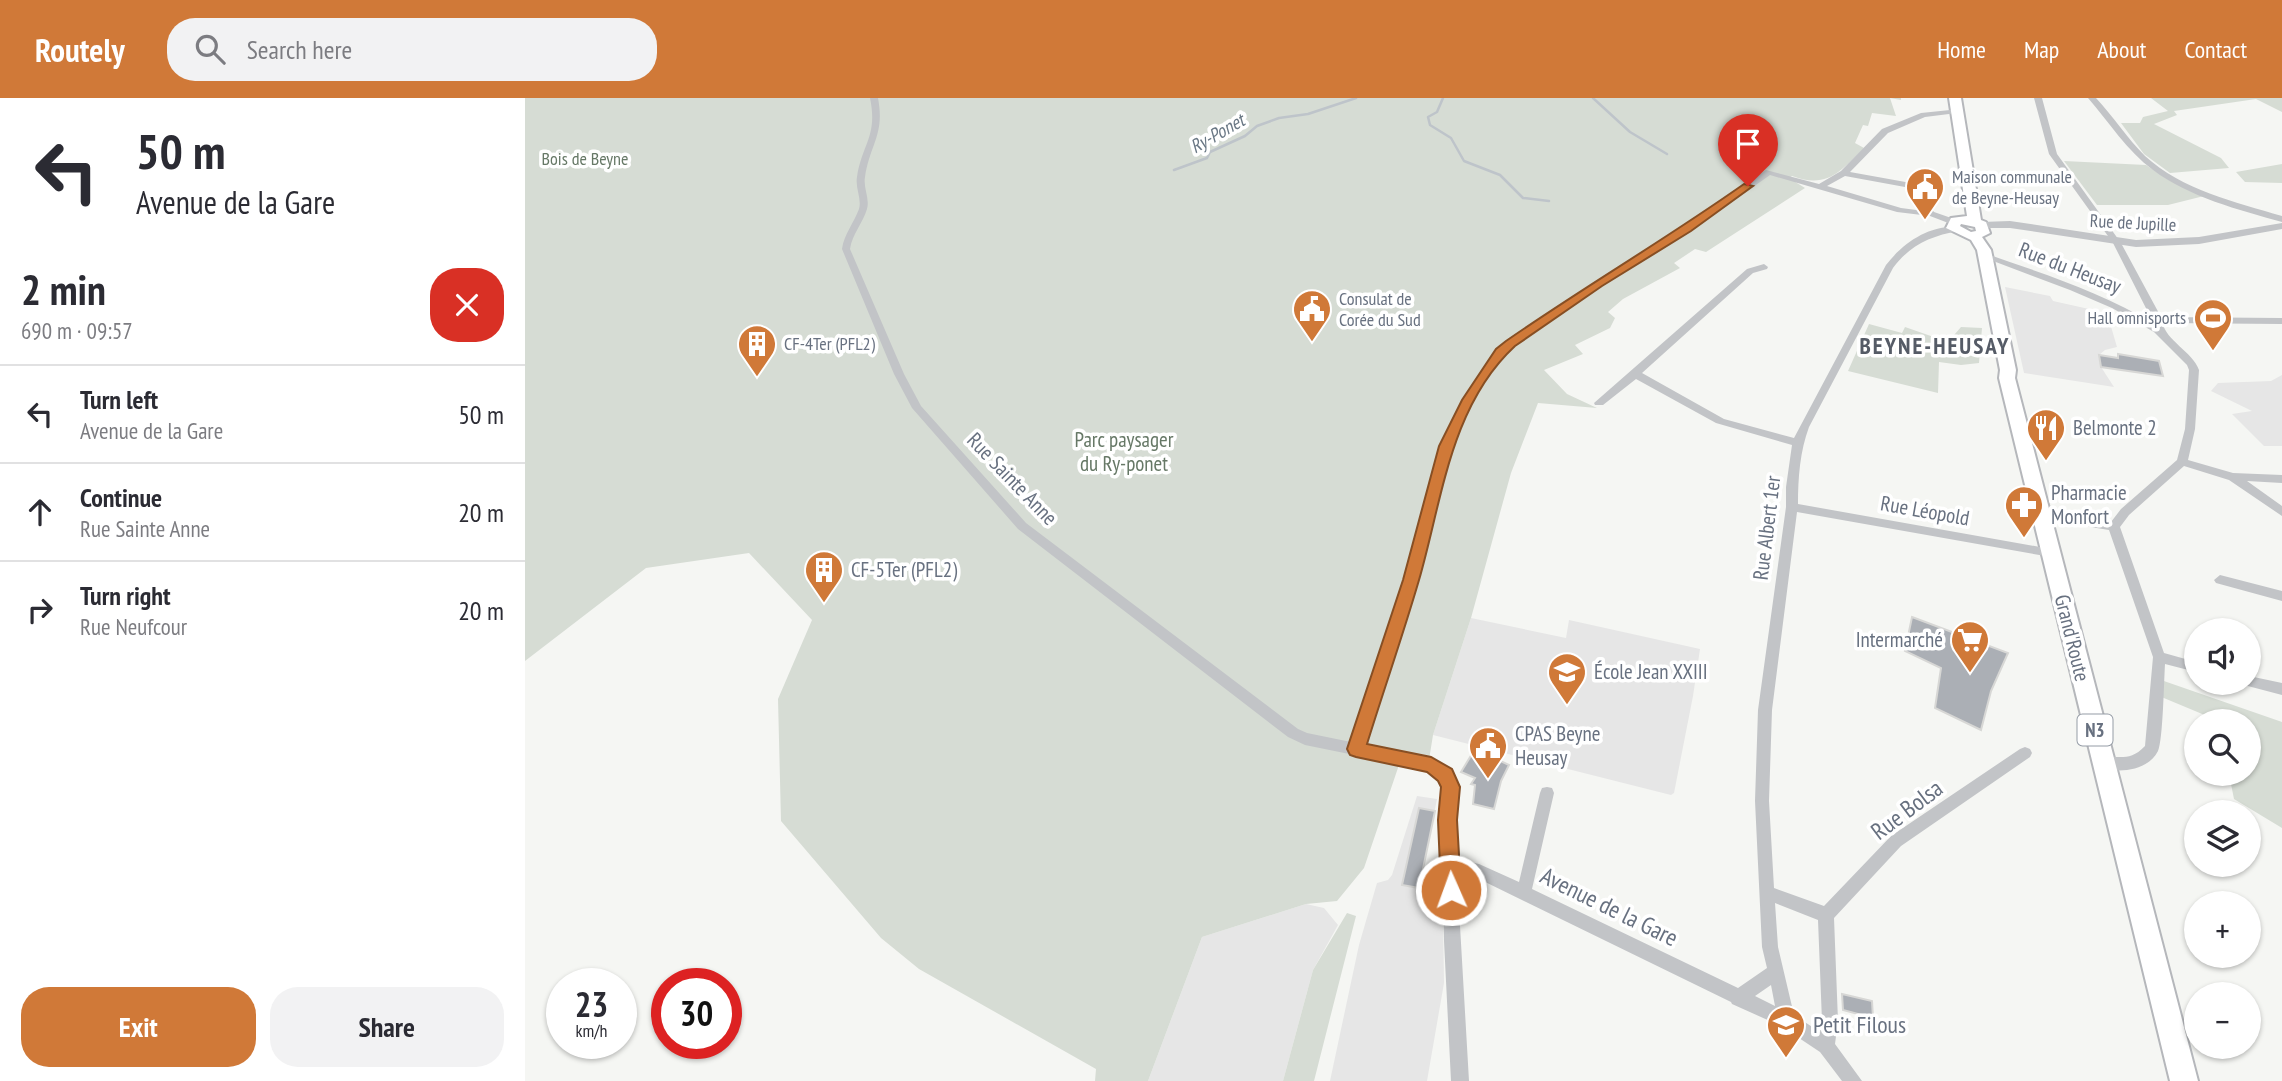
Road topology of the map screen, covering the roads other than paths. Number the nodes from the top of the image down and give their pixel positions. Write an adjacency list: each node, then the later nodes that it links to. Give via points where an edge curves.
1 (874, 98): 33 (street, Rue Sainte Anne, via 876,137 860,183 865,202 846,249 917,408 1022,526 1293,733)
2 (1955, 98): 5 (main road, Grand'Route / N3)
3 (2038, 98): 12 (street, via 2053,154)
4 (2092, 98): 9 (street, via 2142,157 2173,179)
5 (1957, 111): 6 (street, via 1924,115 1885,131); 11 (main road, Grand'Route / N3)
6 (1845, 173): 7 (street); 8 (street, via 1908,185)
7 (1820, 187): 8 (street, Rue du Heusay); 33 (street, Rue du Heusay, via 1777,172 1762,174 1706,217 1597,284 1501,352 1468,400 1446,446 1411,580)
8 (1931, 214): 11 (street, Rue du Heusay)
9 (2282, 219)
10 (2282, 226): 12 (street, Rue de Jupille, via 2181,244)
11 (1973, 228): 12 (street, Rue de Jupille); 15 (street, Rue du Heusay); 18 (street, Rue Albert 1er, via 1923,237 1896,257); 24 (main road, Grand'Route / N3)
12 (2117, 243): 15 (street)
13 (1764, 267): 16 (street, via 1750,271)
14 (2282, 321): 15 (street)
15 (2159, 326): 19 (street, Rue du Heusay, via 2195,370)
16 (1635, 374): 17 (street); 18 (street, via 1720,421)
17 (1599, 403)
18 (1798, 443): 22 (street, Rue Albert 1er)
19 (2182, 462): 20 (street); 25 (street)
20 (2233, 477): 21 (street); 23 (street)
21 (2282, 479)
22 (1792, 507): 26 (street, Rue Léopold); 40 (street, Rue Albert 1er, via 1764,728 1762,801)
23 (2282, 512)
24 (2041, 515): 25 (street); 26 (main road, Grand'Route / N3)
25 (2114, 527): 29 (street)
26 (2051, 553): 36 (main road, Grand'Route / N3)
27 (2220, 580): 28 (street)
28 (2282, 596)
29 (2159, 657): 30 (street); 36 (street, via 2152,748 2124,766)
30 (2184, 664)
31 (2261, 684): 32 (street)
32 (2282, 690)
33 (1356, 749): 35 (street, Rue Sainte Anne)
34 (2025, 753): 41 (street, Rue Bolsa, via 1896,841)
35 (1401, 759): 38 (street, via 1431,765 1445,775 1450,787)
36 (2104, 763): 48 (main road, Grand'Route / N3)
37 (1547, 793): 39 (street)
38 (1450, 865): 39 (street, Avenue de la Gare, via 1479,870); 46 (street)
39 (1524, 892): 43 (street, Avenue de la Gare)
40 (1768, 893): 41 (street); 42 (street)
41 (1826, 915): 45 (street, via 1830,1021)
42 (1775, 972): 43 (street); 44 (street)
43 (1738, 998): 44 (street, Avenue de la Gare)
44 (1787, 1020): 45 (street, Avenue de la Gare)
45 (1826, 1046): 47 (street, Avenue de la Gare)
46 (1460, 1081)
47 (1853, 1081)
48 (2184, 1081)

